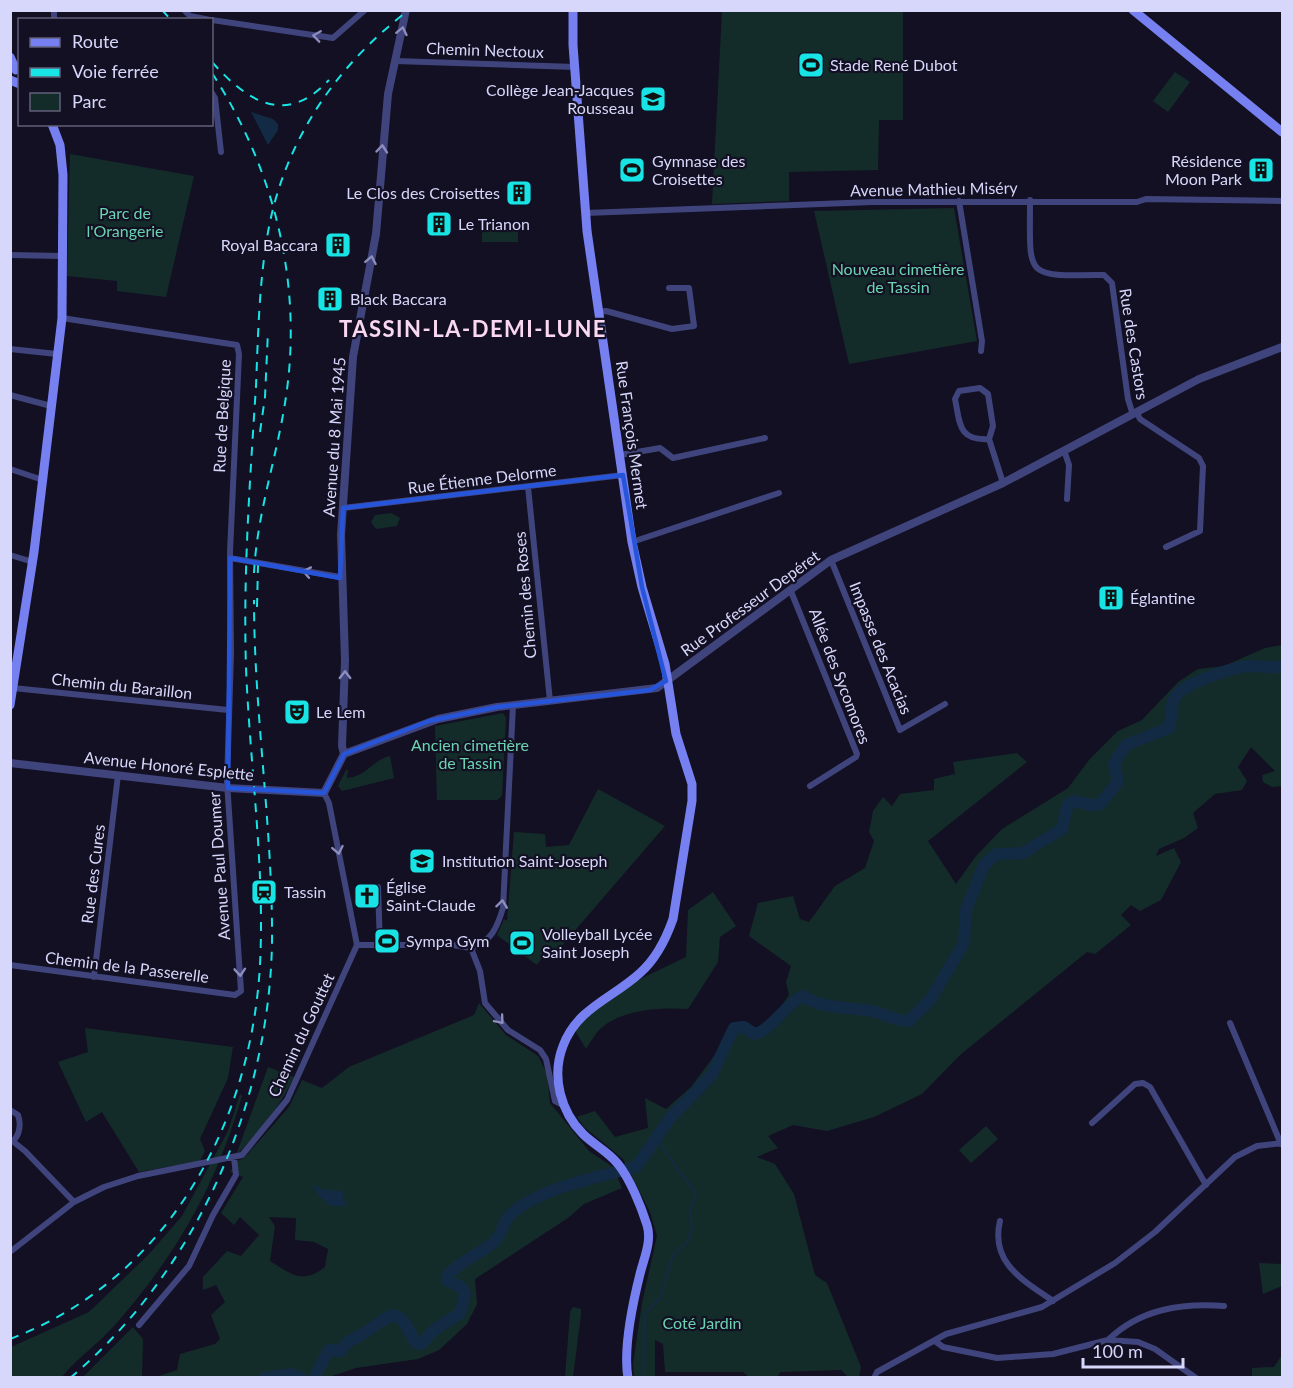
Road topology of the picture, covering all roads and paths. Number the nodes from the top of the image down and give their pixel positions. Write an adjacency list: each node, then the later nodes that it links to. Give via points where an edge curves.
1 (184, 10): 6 (street)
2 (365, 10): 7 (street, one-way to 7, via 333,38)
3 (406, 10): 9 (street, Avenue du 8 Mai 1945, one-way to 3)
4 (573, 10): 10 (main road, Rue François Mermet)
5 (1133, 10): 14 (main road)
6 (200, 18)
7 (213, 20)
8 (10, 57): 11 (main road)
9 (395, 61): 10 (street, Chemin Nectoux); 43 (street, Avenue du 8 Mai 1945, one-way to 9, via 354,346 376,234 382,146)
10 (574, 67): 19 (main road, Rue François Mermet)
11 (15, 70)
12 (213, 95): 15 (street)
13 (53, 126): 21 (main road, via 60,145 63,175)
14 (1282, 132)
15 (221, 152)
16 (1030, 200): 17 (street, Avenue Mathieu Miséry); 18 (street, Avenue Mathieu Miséry); 31 (street, Rue des Castors, via 1032,264 1052,276 1104,275 1112,283 1128,399)
17 (959, 201): 19 (street, Avenue Mathieu Miséry); 27 (street)
18 (1282, 201)
19 (586, 213): 23 (main road, Rue François Mermet)
20 (10, 255): 21 (street)
21 (62, 256): 24 (main road)
22 (669, 288): 23 (street, via 689,288 694,326 672,329)
23 (599, 312): 35 (main road, Rue François Mermet)
24 (62, 318): 28 (main road); 47 (street, Rue de Belgique, via 237,345)
25 (1282, 347): 31 (street, Rue Professeur Depéret, via 1226,367)
26 (10, 349): 28 (street)
27 (981, 351)
28 (57, 354): 30 (main road)
29 (10, 395): 30 (street)
30 (51, 406): 38 (main road)
31 (1135, 414): 34 (street, Rue Professeur Depéret); 45 (street, via 1199,458 1203,466 1200,531)
32 (765, 438): 35 (street, via 673,458 660,448)
33 (989, 439): 33 (street, via 993,426 988,394 980,388 959,391 955,399 962,431 969,438); 39 (street)
34 (1064, 450): 39 (street, Rue Professeur Depéret); 42 (street, via 1069,465)
35 (620, 455): 37 (main road, Rue François Mermet)
36 (10, 469): 38 (street)
37 (623, 475): 40 (street, Rue Étienne Delorme); 44 (main road, Rue François Mermet)
38 (43, 480): 49 (main road)
39 (1003, 483): 48 (street, Rue Professeur Depéret)
40 (528, 487): 43 (street, Rue Étienne Delorme); 55 (street, Chemin des Roses)
41 (779, 493): 44 (street)
42 (1067, 499)
43 (343, 508): 50 (street, Avenue du 8 Mai 1945)
44 (632, 542): 53 (main road, Rue François Mermet, via 665,664)
45 (1166, 547)
46 (10, 555): 49 (street)
47 (230, 558): 50 (street, one-way to 47); 59 (street, Avenue Paul Doumer)
48 (831, 560): 51 (street, Rue Professeur Depéret); 56 (street, Impasse des Acacias, via 900,730)
49 (33, 562): 52 (main road)
50 (340, 577): 60 (street, Avenue du 8 Mai 1945, one-way to 50, via 345,660)
51 (790, 589): 53 (street, Rue Professeur Depéret); 63 (street, Allée des Sycomores, via 857,753)
52 (15, 645): 54 (main road)
53 (666, 681): 55 (street, Rue Professeur Depéret, via 651,690); 74 (main road, Rue François Mermet, via 676,734 692,784 673,919 667,937 641,972 601,999 573,1027 558,1065)
54 (13, 688): 57 (main road); 59 (street, Chemin du Baraillon)
55 (550, 701): 58 (street, Rue Professeur Depéret)
56 (945, 704)
57 (10, 705)
58 (513, 705): 60 (street, Rue Professeur Depéret, via 438,718); 69 (street, one-way to 58, via 494,933 502,908)
59 (228, 710): 64 (street, Avenue Paul Doumer)
60 (344, 754): 65 (street, Avenue du 8 Mai 1945)
61 (10, 763): 62 (street, Avenue Honoré Esplette)
62 (118, 776): 64 (street, Avenue Honoré Esplette); 71 (street, Rue des Cures)
63 (810, 786)
64 (228, 788): 65 (street, Avenue Honoré Esplette); 72 (street, Avenue Paul Doumer, one-way to 72)
65 (324, 793): 67 (street, one-way to 67)
66 (378, 887): 68 (street)
67 (357, 945): 68 (street); 79 (street, Chemin du Gouttet, via 287,1100 259,1138)
68 (381, 946): 69 (street)
69 (471, 948): 74 (street, one-way to 74, via 485,1003 508,1030 540,1050 550,1066 552,1095)
70 (10, 965): 71 (street, Chemin de la Passerelle)
71 (94, 976): 72 (street, Chemin de la Passerelle)
72 (240, 993)
73 (1230, 1023): 78 (street)
74 (563, 1105): 89 (main road, via 584,1135 620,1166 647,1226 649,1236 628,1350)
75 (10, 1110): 77 (street, via 20,1119 19,1132)
76 (1092, 1124): 80 (street, via 1136,1084 1143,1083 1150,1087)
77 (12, 1140): 81 (street)
78 (1282, 1143): 80 (street, via 1257,1146 1235,1157)
79 (234, 1158): 81 (street, Chemin du Gouttet, via 138,1176 104,1186); 86 (street, via 236,1175 189,1266)
80 (1206, 1185): 84 (street, via 1115,1263)
81 (74, 1202): 83 (street, Chemin du Gouttet)
82 (1000, 1221): 84 (street, via 997,1232 1002,1259)
83 (10, 1252)
84 (1053, 1301): 88 (street)
85 (1224, 1306): 87 (street, via 1191,1305 1160,1311 1130,1322)
86 (139, 1325)
87 (1108, 1340): 88 (street, via 1053,1354 1008,1358 980,1356 942,1347); 91 (street, via 1148,1345)
88 (934, 1341): 90 (street)
89 (628, 1377)
90 (874, 1377)
91 (1196, 1377)

